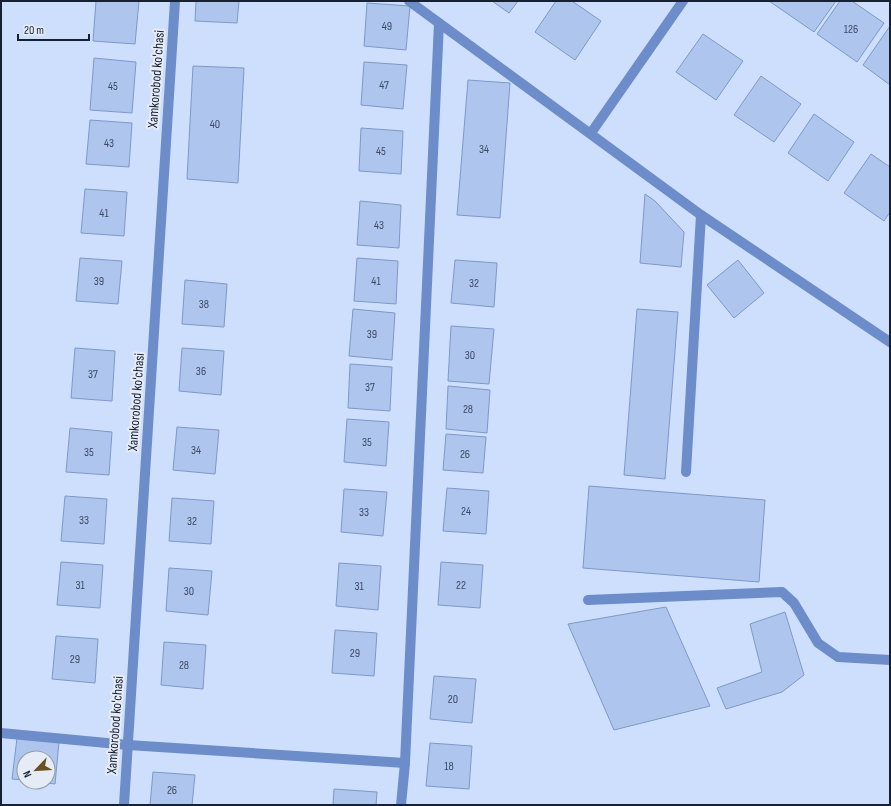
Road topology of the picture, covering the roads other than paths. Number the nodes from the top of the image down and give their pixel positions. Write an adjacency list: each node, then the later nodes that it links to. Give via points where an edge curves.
1 (175, 1): 12 (street, Xamkorobod ko'chasi)
2 (409, 1): 4 (street)
3 (683, 1): 5 (street)
4 (439, 23): 5 (street); 13 (street)
5 (591, 133): 6 (street)
6 (701, 215): 7 (street); 8 (street)
7 (890, 342)
8 (686, 472)
9 (588, 600): 10 (street, via 782,592 794,604 818,643 838,657)
10 (890, 660)
11 (1, 733): 12 (street)
12 (128, 745): 13 (street); 14 (street, Xamkorobod ko'chasi)
13 (405, 763): 15 (street)
14 (124, 805)
15 (401, 805)

